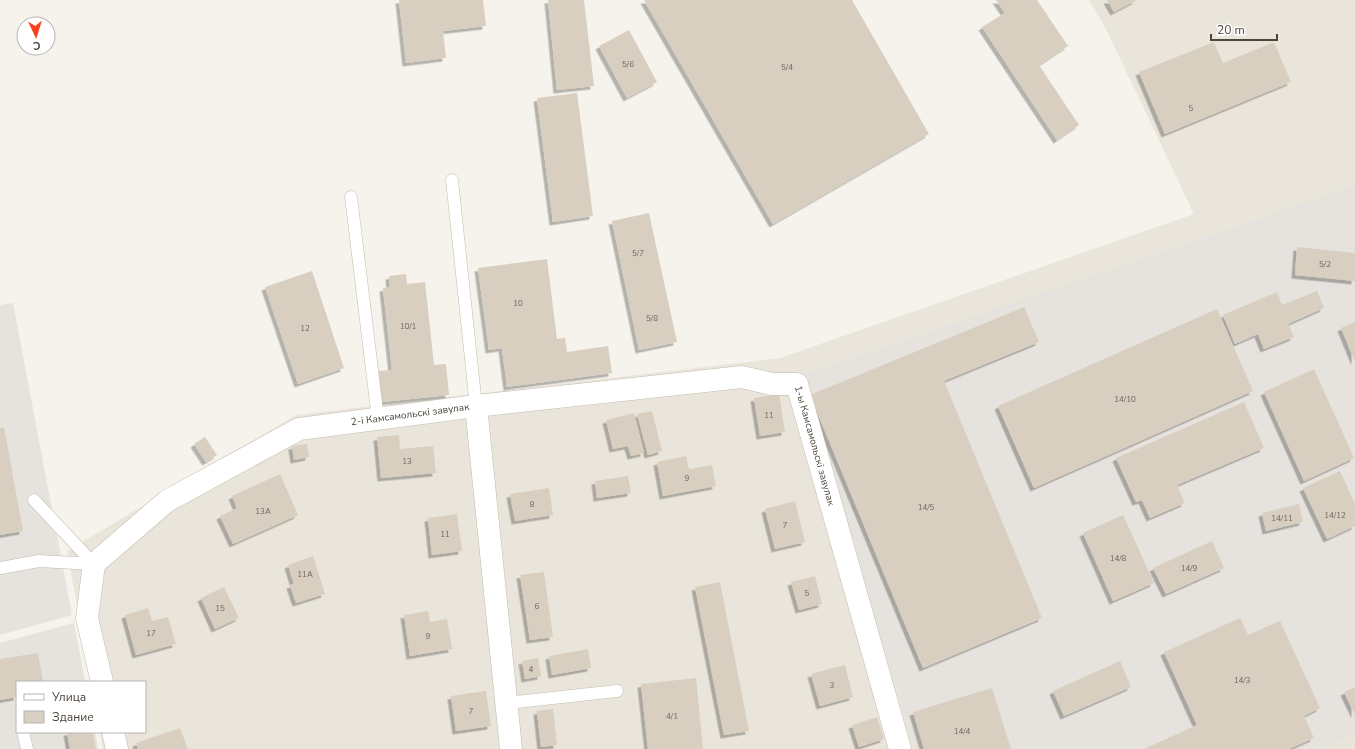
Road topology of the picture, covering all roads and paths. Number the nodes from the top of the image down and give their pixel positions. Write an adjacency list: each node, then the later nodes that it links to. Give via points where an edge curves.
1 (452, 180): 3 (lane)
2 (351, 197): 4 (lane)
3 (476, 406): 4 (street, 2-і Камсамольскі завулак); 10 (street, 2-і Камсамольскі завулак); 16 (street, 1-ы Камсамольскі завулак, via 742,377 772,384 797,384)
4 (378, 419): 6 (street, 2-і Камсамольскі завулак, via 299,429 167,501)
5 (34, 500): 6 (lane)
6 (94, 564): 7 (lane, via 38,561); 8 (street, via 87,618)
7 (0, 568)
8 (102, 681)
9 (617, 691): 10 (lane)
10 (507, 703): 15 (street, 2-і Камсамольскі завулак)
11 (23, 733): 13 (lane)
12 (113, 733): 14 (street)
13 (27, 749)
14 (117, 749)
15 (511, 749)
16 (900, 749)

